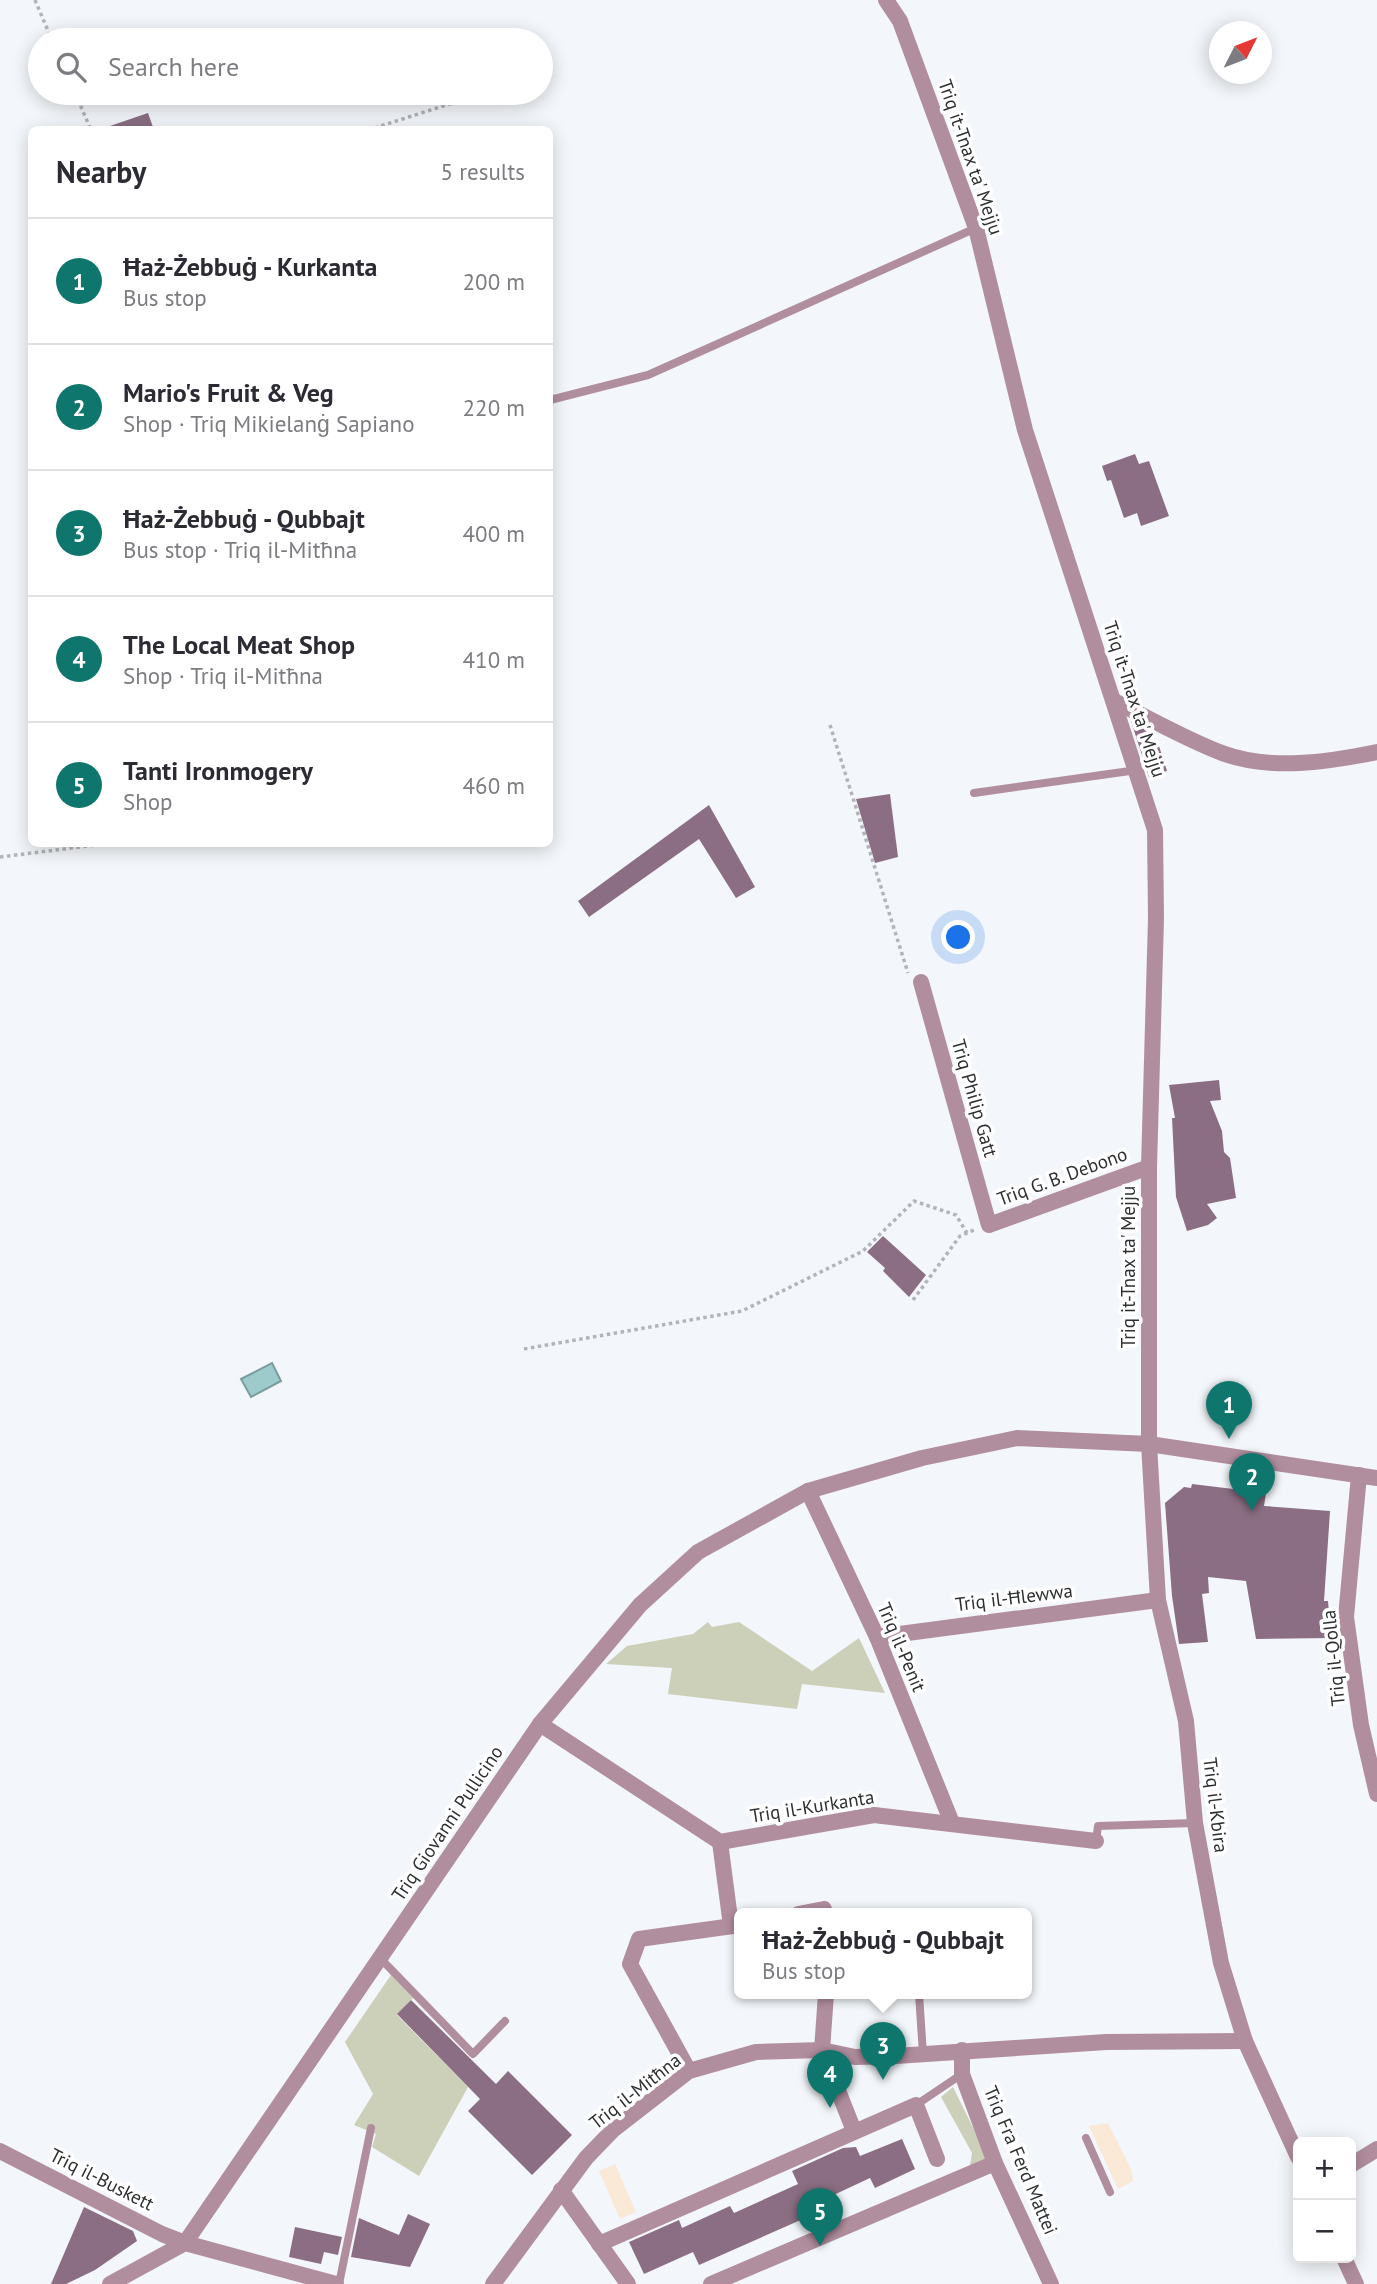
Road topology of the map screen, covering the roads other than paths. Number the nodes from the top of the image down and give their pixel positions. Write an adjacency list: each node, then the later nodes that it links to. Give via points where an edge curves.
1 (886, 0): 2 (street, Triq it-Tnax ta' Mejju, via 900,21)
2 (976, 228): 3 (lane, via 648,375); 4 (street, Triq it-Tnax ta' Mejju, via 1025,430)
3 (553, 399)
4 (1114, 701): 5 (street, via 1222,753 1265,762 1335,760); 6 (street, Triq it-Tnax ta' Mejju)
5 (1377, 752)
6 (1137, 770): 7 (lane); 9 (street, Triq it-Tnax ta' Mejju, via 1155,830)
7 (974, 793)
8 (920, 982): 10 (street, Triq Philip Gatt)
9 (1149, 1167): 10 (street, Triq G. B. Debono); 11 (street, Triq it-Tnax ta' Mejju)
10 (989, 1225)
11 (1149, 1444): 12 (street, Triq Giovanni Pullicino); 14 (street, Triq Giovanni Pullicino, via 1017,1438 922,1458); 15 (street, Triq il-Kbira)
12 (1359, 1475): 13 (street, Triq Giovanni Pullicino); 17 (street, Triq il-Qolla, via 1346,1617)
13 (1377, 1478)
14 (808, 1491): 16 (street, Triq il-Penit); 18 (street, Triq Giovanni Pullicino, via 698,1552 639,1605)
15 (1158, 1600): 16 (street, Triq il-Ħlewwa); 21 (street, Triq il-Kbira, via 1186,1721)
16 (877, 1637): 20 (street, Triq il-Penit)
17 (1369, 1723): 19 (street, Triq il-Qolla)
18 (540, 1724): 23 (street); 26 (street, Triq Giovanni Pullicino)
19 (1377, 1794)
20 (952, 1823): 22 (street, Triq il-Kurkanta); 23 (street, Triq il-Kurkanta, via 873,1815)
21 (1195, 1823): 22 (lane, Triq il-Kurkanta, via 1098,1826); 30 (street, Triq il-Kbira, via 1221,1963)
22 (1096, 1841)
23 (720, 1842): 24 (street)
24 (734, 1920)
25 (734, 1926): 34 (street, via 639,1939 629,1964)
26 (381, 1959): 29 (lane, via 473,2054); 48 (street, Triq Giovanni Pullicino)
27 (826, 1999): 31 (street)
28 (919, 1999): 33 (lane)
29 (505, 2021)
30 (1245, 2041): 32 (street, Triq il-Mitħna); 40 (street, Triq il-Kbira)
31 (822, 2050): 33 (street, Triq il-Mitħna, via 855,2057); 34 (street, Triq il-Mitħna, via 756,2052); 38 (street)
32 (962, 2050): 33 (street, Triq il-Mitħna); 35 (street, Triq Fra Ferd Mattei)
33 (923, 2055)
34 (689, 2071): 46 (street, Triq il-Mitħna, via 614,2130)
35 (962, 2074): 36 (lane); 45 (street, Triq Fra Ferd Mattei)
36 (916, 2105): 38 (street); 43 (street)
37 (371, 2128): 52 (lane)
38 (854, 2131): 49 (street)
39 (1086, 2138): 47 (lane)
40 (1293, 2146)
41 (1377, 2148): 44 (street)
42 (0, 2151): 48 (street, Triq il-Buskett)
43 (937, 2159)
44 (1356, 2162)
45 (995, 2163): 55 (street); 56 (street, Triq Fra Ferd Mattei)
46 (561, 2190): 49 (street); 53 (street, Triq il-Mitħna)
47 (1110, 2192)
48 (186, 2243): 51 (street); 52 (street, Triq il-Buskett)
49 (600, 2244): 54 (street)
50 (1346, 2263): 57 (street)
51 (110, 2284)
52 (338, 2284)
53 (493, 2284)
54 (628, 2284)
55 (711, 2284)
56 (1051, 2284)
57 (1356, 2284)

